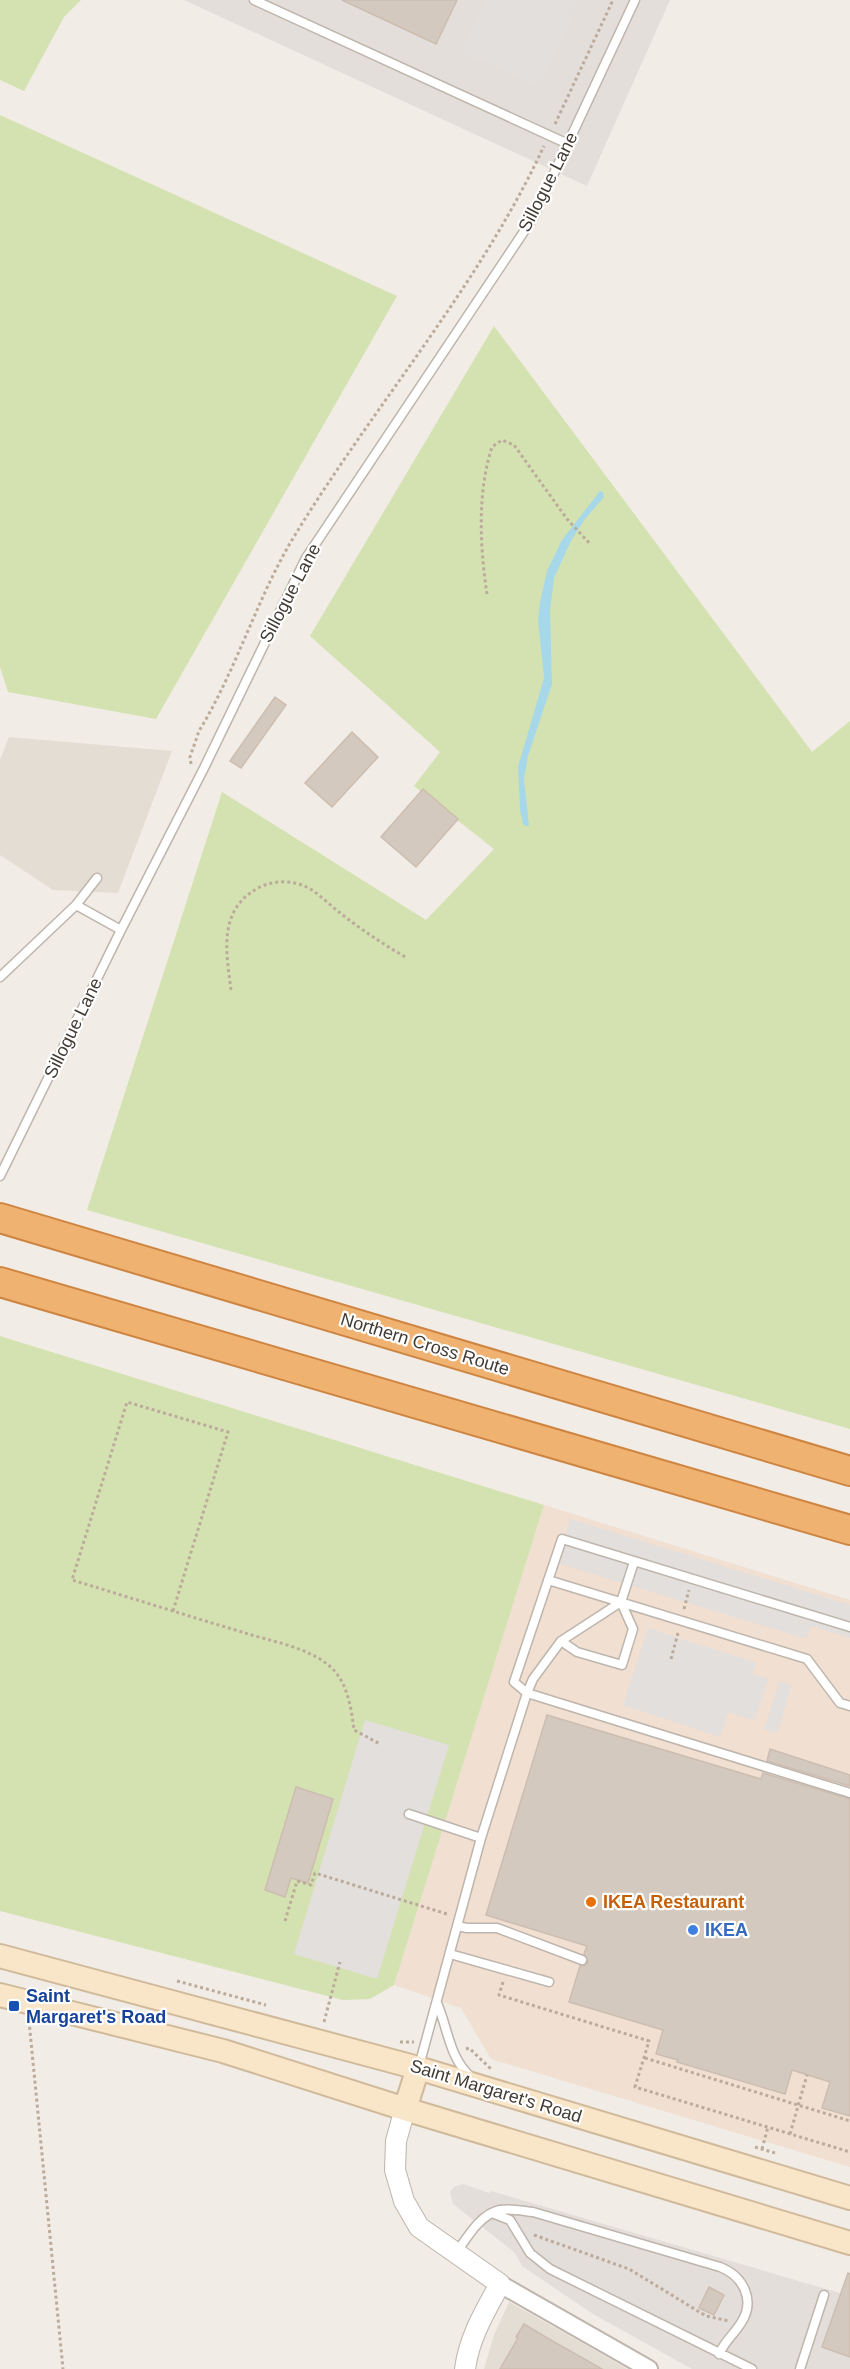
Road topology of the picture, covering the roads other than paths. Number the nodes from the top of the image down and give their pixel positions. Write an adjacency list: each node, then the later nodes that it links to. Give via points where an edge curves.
1 (254, 0): 3 (lane)
2 (634, 0): 3 (lane, Sillogue Lane)
3 (568, 144): 6 (lane, Sillogue Lane, via 533,218 306,558)
4 (97, 878): 5 (lane)
5 (76, 905): 6 (lane); 7 (lane)
6 (121, 930): 8 (lane, Sillogue Lane)
7 (0, 977)
8 (0, 1176)
9 (0, 1218): 11 (highway, Northern Cross Route)
10 (0, 1282): 14 (highway)
11 (724, 1433): 12 (highway); 13 (highway, Northern Cross Route)
12 (850, 1465)
13 (850, 1471)
14 (850, 1530)
15 (634, 1562): 16 (lane, via 562,1539); 17 (lane); 18 (lane)
16 (548, 1580): 17 (lane); 20 (lane, via 514,1682)
17 (621, 1602): 19 (lane); 19 (lane, via 633,1629 622,1665 577,1652); 21 (lane, via 807,1659 840,1703)
18 (850, 1627)
19 (561, 1641): 20 (lane)
20 (527, 1693): 22 (lane); 24 (lane)
21 (850, 1706)
22 (850, 1793)
23 (409, 1814): 24 (lane)
24 (481, 1838): 25 (lane)
25 (458, 1922): 26 (lane); 28 (lane, via 467,1928 497,1928)
26 (450, 1954): 29 (lane); 31 (lane)
27 (0, 1956): 32 (main road, Saint Margaret's Road)
28 (582, 1960)
29 (549, 1982)
30 (0, 1995): 34 (main road, via 222,2050)
31 (437, 2002): 32 (lane); 33 (lane, via 452,2052 466,2073)
32 (418, 2068): 33 (main road, Saint Margaret's Road); 34 (main road)
33 (485, 2088): 35 (main road, Saint Margaret's Road)
34 (405, 2109): 37 (main road); 38 (street, via 396,2141 394,2170 404,2201 420,2227)
35 (850, 2198)
36 (492, 2212): 38 (lane); 41 (lane, via 510,2220 530,2253 550,2269); 41 (lane, via 533,2212 738,2276 747,2298 746,2310)
37 (850, 2242)
38 (456, 2253): 39 (street)
39 (500, 2284): 42 (street, via 471,2343); 43 (street)
40 (824, 2295): 45 (lane)
41 (719, 2354): 44 (lane)
42 (465, 2369)
43 (649, 2369)
44 (752, 2369)
45 (800, 2369)

